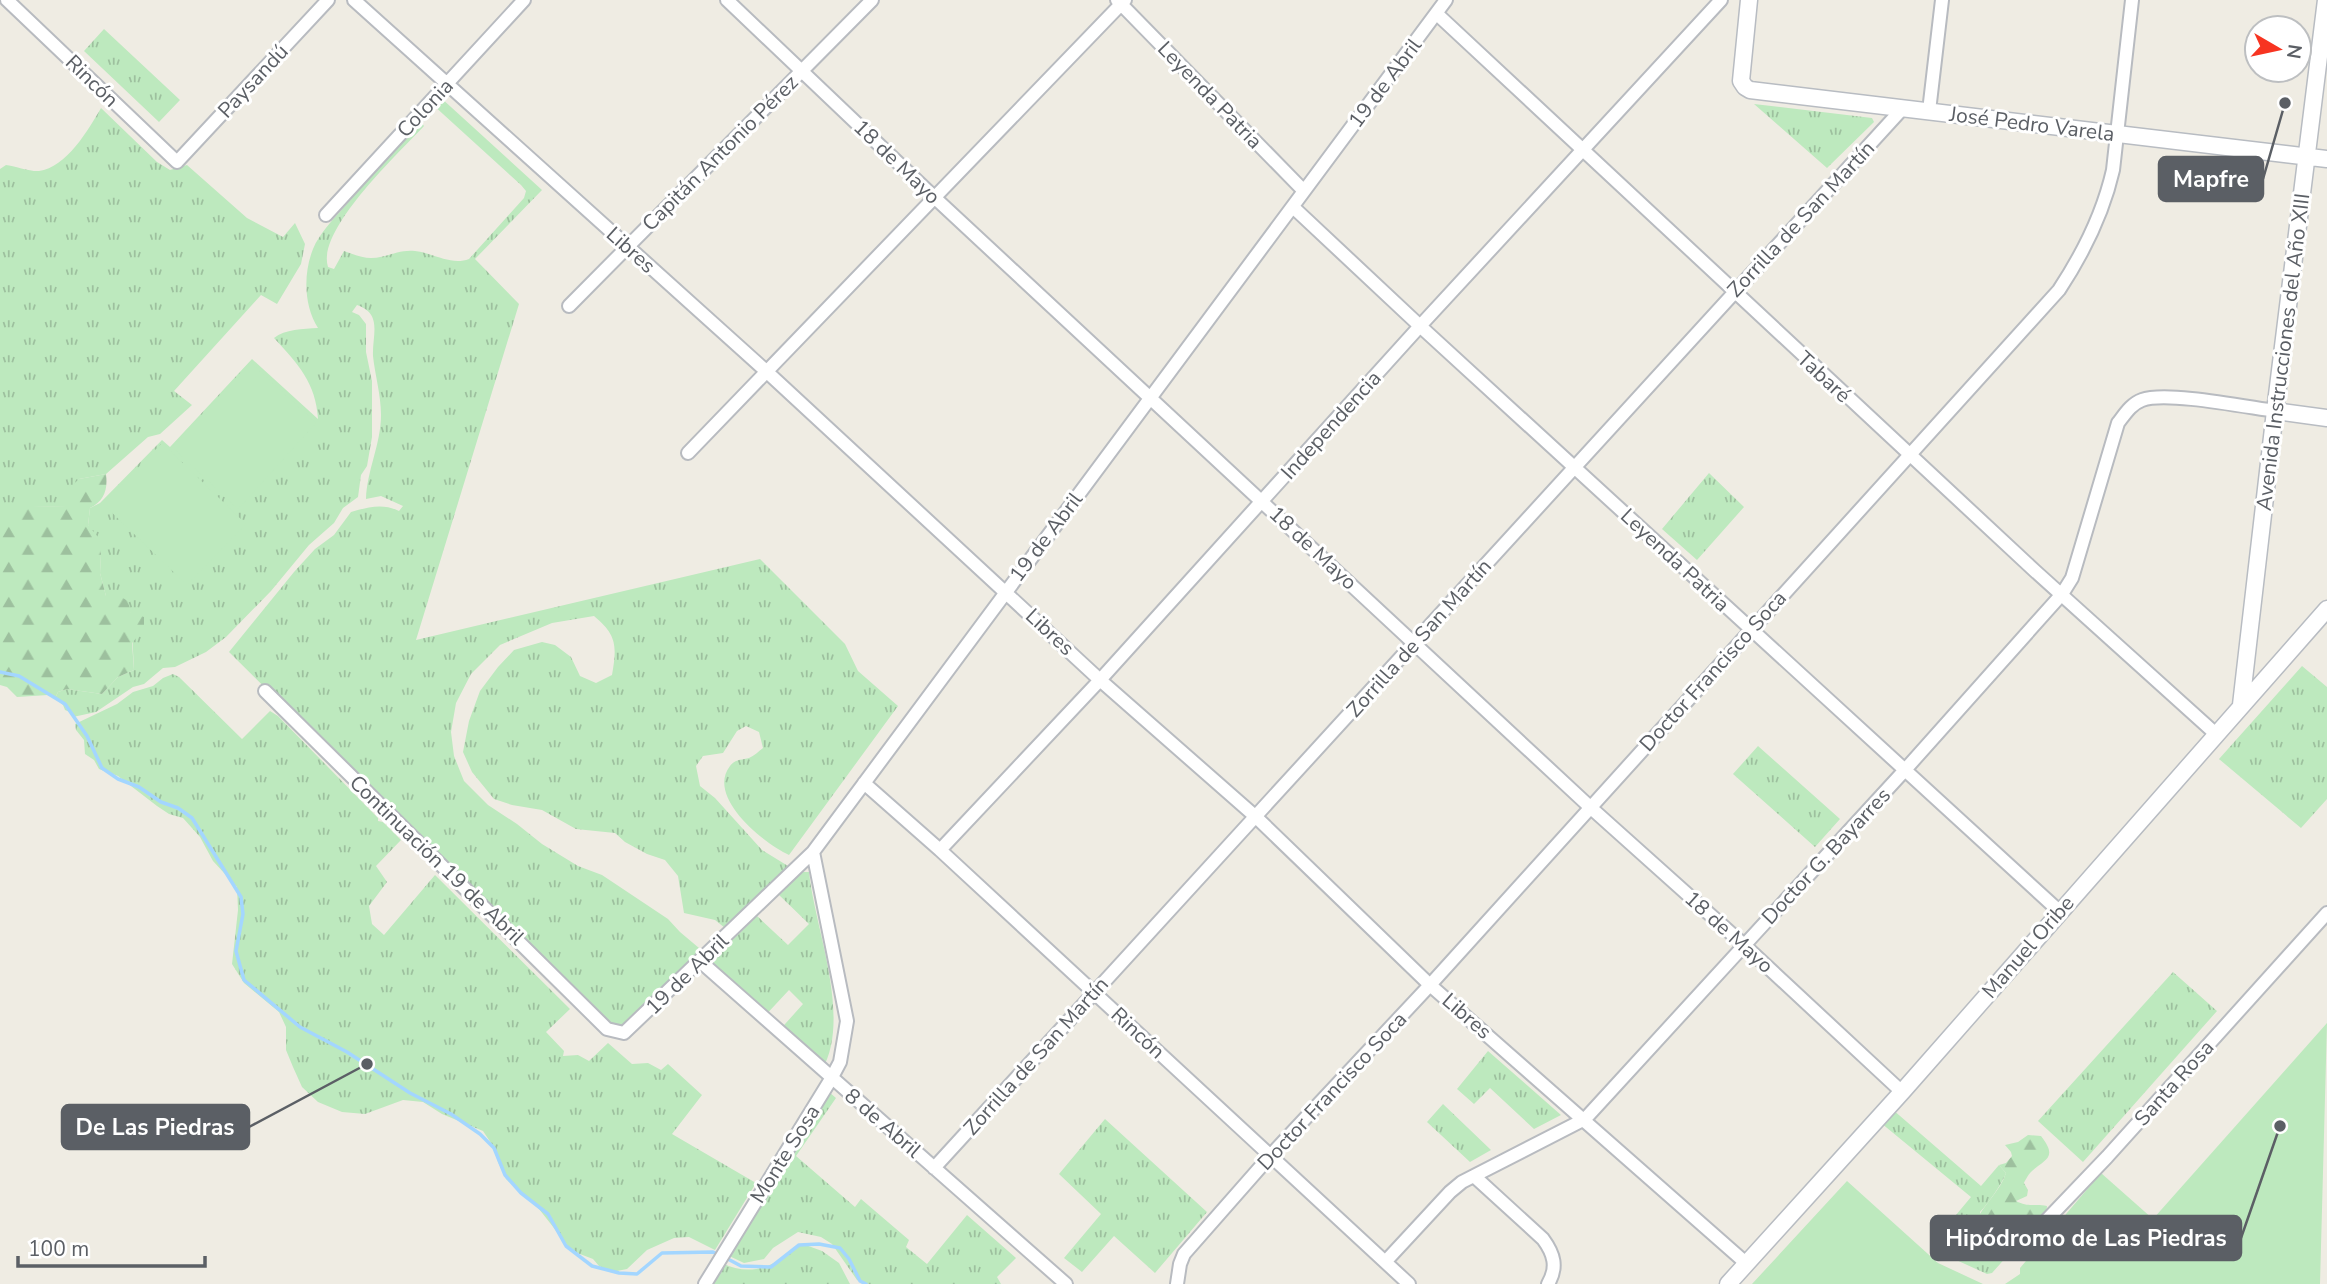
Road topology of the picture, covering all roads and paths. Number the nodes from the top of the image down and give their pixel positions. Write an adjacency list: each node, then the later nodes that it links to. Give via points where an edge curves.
1 (328, 0): 23 (street, Paysandú)
2 (354, 0): 16 (street, Libres)
3 (524, 0): 16 (street, Colonia)
4 (727, 0): 15 (street, 18 de Mayo)
5 (872, 0): 15 (street, Capitán Antonio Pérez)
6 (1446, 0): 14 (street, 19 de Abril)
7 (1721, 0): 20 (street, Independencia)
8 (1749, 0): 17 (street, José Pedro Varela, via 1741,81 1745,87)
9 (1942, 0): 18 (street)
10 (2132, 0): 19 (street, Doctor Francisco Soca)
11 (2326, 0): 21 (street, Avenida Instrucciones del Año XIII)
12 (3, 1): 23 (street, Rincón)
13 (1121, 1): 24 (street, Leyenda Patria); 25 (street)
14 (1437, 14): 20 (street, Tabaré); 24 (street, 19 de Abril)
15 (802, 72): 25 (street, 18 de Mayo); 28 (street, Capitán Antonio Pérez)
16 (447, 84): 27 (street, Colonia); 28 (street, Libres)
17 (1903, 108): 18 (street, José Pedro Varela); 29 (street, Zorrilla de San Martín)
18 (1929, 111): 19 (street, José Pedro Varela)
19 (2117, 134): 21 (street, José Pedro Varela); 37 (street, Doctor Francisco Soca, via 2107,195 2094,229 2059,290)
20 (1583, 150): 29 (street, Tabaré); 31 (street, Independencia)
21 (2306, 156): 22 (street, José Pedro Varela); 34 (street, Avenida Instrucciones del Año XIII)
22 (2327, 159)
23 (177, 162)
24 (1303, 190): 26 (street, 19 de Abril)
25 (934, 197): 32 (street); 33 (street, 18 de Mayo)
26 (1293, 207): 31 (street, Leyenda Patria); 33 (street, 19 de Abril)
27 (326, 215)
28 (626, 245): 30 (street, Capitán Antonio Pérez); 32 (street, Libres)
29 (1734, 293): 37 (street, Tabaré); 38 (street, Zorrilla de San Martín)
30 (569, 306)
31 (1420, 326): 38 (street, Leyenda Patria); 39 (street, Independencia)
32 (766, 371): 36 (street); 40 (street, Libres)
33 (1150, 397): 39 (street, 18 de Mayo); 40 (street, 19 de Abril)
34 (2275, 411): 35 (street); 41 (street, Doctor G. Bayarres, via 2170,397 2142,400 2128,409 2118,423 2072,578); 47 (street, Avenida Instrucciones del Año XIII)
35 (2327, 418)
36 (688, 453)
37 (1908, 454): 41 (street, Tabaré); 43 (street, Doctor Francisco Soca)
38 (1574, 468): 43 (street, Leyenda Patria); 44 (street, Zorrilla de San Martín)
39 (1262, 501): 44 (street, 18 de Mayo); 45 (street, Independencia)
40 (1006, 591): 45 (street, Libres); 50 (street, 19 de Abril)
41 (2062, 594): 48 (street, Tabaré); 49 (street, Doctor G. Bayarres)
42 (2327, 609): 47 (street, Manuel Oribe)
43 (1751, 630): 49 (street, Leyenda Patria); 51 (street, Doctor Francisco Soca)
44 (1415, 642): 51 (street, 18 de Mayo); 52 (street, Zorrilla de San Martín)
45 (1100, 680): 52 (street, Libres); 53 (street, Independencia)
46 (265, 691): 61 (street, Continuación 19 de Abril)
47 (2242, 705): 48 (street, Manuel Oribe)
48 (2217, 735): 55 (street, Manuel Oribe)
49 (1904, 771): 55 (street, Leyenda Patria); 57 (street, Doctor G. Bayarres)
50 (864, 783): 53 (street, Rincón); 54 (street, 19 de Abril)
51 (1590, 807): 57 (street, 18 de Mayo); 59 (street, Doctor Francisco Soca)
52 (1256, 817): 59 (street, Libres); 60 (street, Zorrilla de San Martín)
53 (940, 850): 60 (street, Rincón)
54 (813, 852): 58 (street, 19 de Abril); 62 (street, Monte Sosa, via 846,1021 840,1062)
55 (2059, 911): 63 (street, Manuel Oribe)
56 (2327, 914): 68 (street, Santa Rosa)
57 (1744, 945): 63 (street, 18 de Mayo); 64 (street, Doctor G. Bayarres)
58 (701, 962): 61 (street, 19 de Abril, via 624,1033); 62 (street, 8 de Abril)
59 (1430, 985): 64 (street, Libres); 65 (street, Doctor Francisco Soca)
60 (1094, 993): 65 (street, Rincón); 66 (street, Zorrilla de San Martín)
61 (607, 1029)
62 (831, 1079): 66 (street, 8 de Abril); 71 (street, Monte Sosa)
63 (1902, 1091): 70 (street, Manuel Oribe)
64 (1585, 1119): 67 (street, Doctor G. Bayarres); 70 (street, Libres)
65 (1271, 1155): 69 (street, Rincón); 73 (street, Doctor Francisco Soca, via 1184,1254)
66 (934, 1168): 72 (street, 8 de Abril)
67 (1474, 1176): 69 (street, Doctor G. Bayarres, via 1450,1192); 75 (street, via 1549,1247 1555,1267)
68 (2018, 1250)
69 (1386, 1261): 74 (street, Rincón)
70 (1747, 1264): 76 (street, Manuel Oribe)
71 (705, 1284)
72 (1066, 1284)
73 (1176, 1284)
74 (1409, 1284)
75 (1548, 1284)
76 (1728, 1284)

